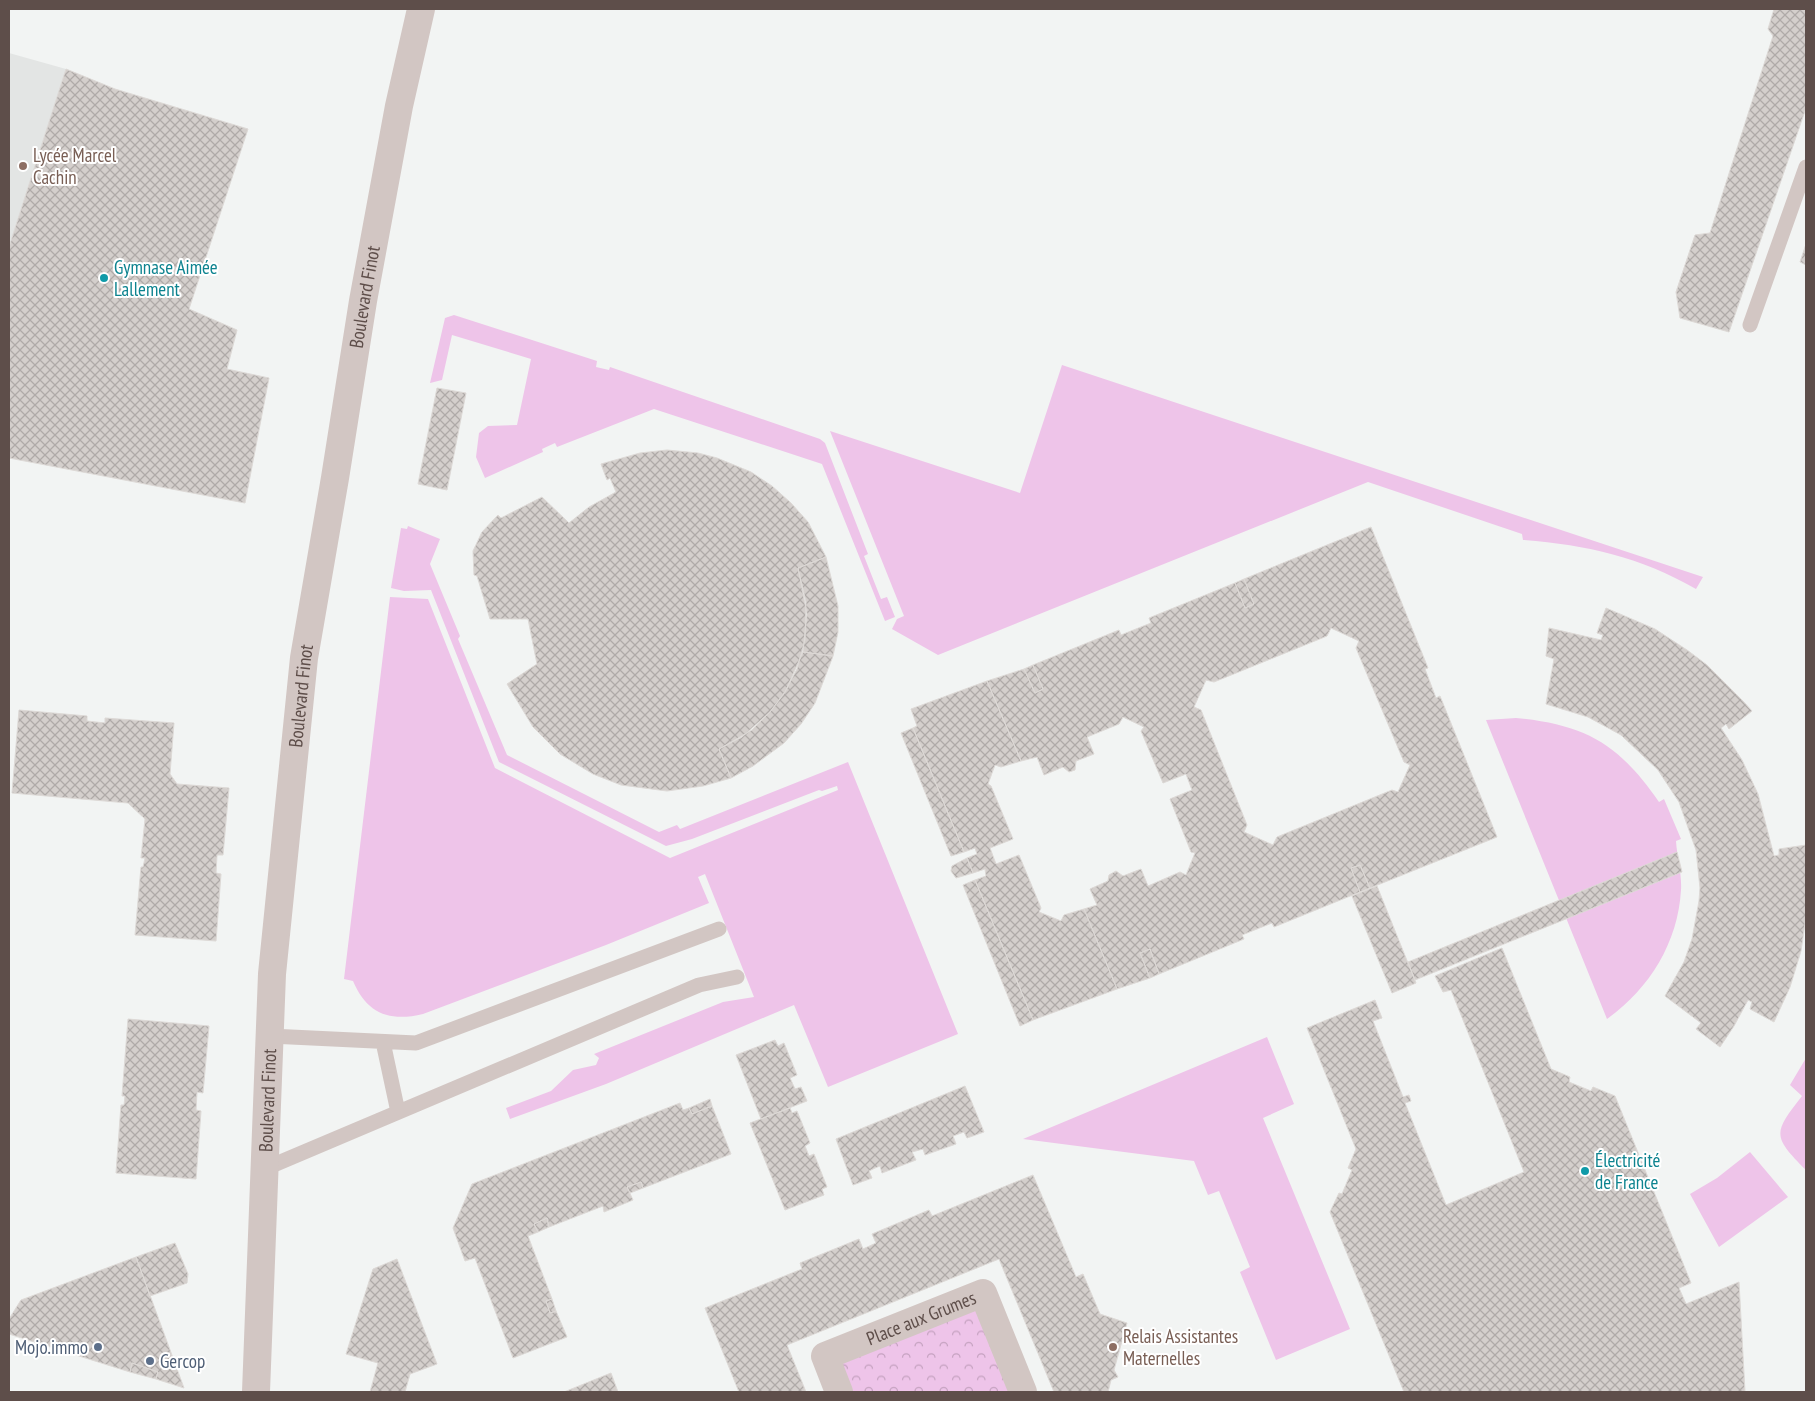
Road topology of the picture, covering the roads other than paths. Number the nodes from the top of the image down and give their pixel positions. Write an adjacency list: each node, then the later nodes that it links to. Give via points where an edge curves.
1 (421, 9): 6 (street, Boulevard Finot, via 399,106 365,292 304,658 272,974)
2 (1806, 167): 3 (lane)
3 (1750, 325)
4 (720, 929): 7 (lane, via 416,1044)
5 (737, 977): 8 (lane, via 699,985)
6 (270, 1036): 7 (lane); 9 (street, Boulevard Finot)
7 (383, 1042): 8 (lane)
8 (398, 1112): 9 (lane)
9 (264, 1170): 10 (street, Boulevard Finot)
10 (256, 1392)
11 (839, 1392): 12 (street, Place aux Grumes, via 825,1356 983,1293)
12 (1023, 1392)

